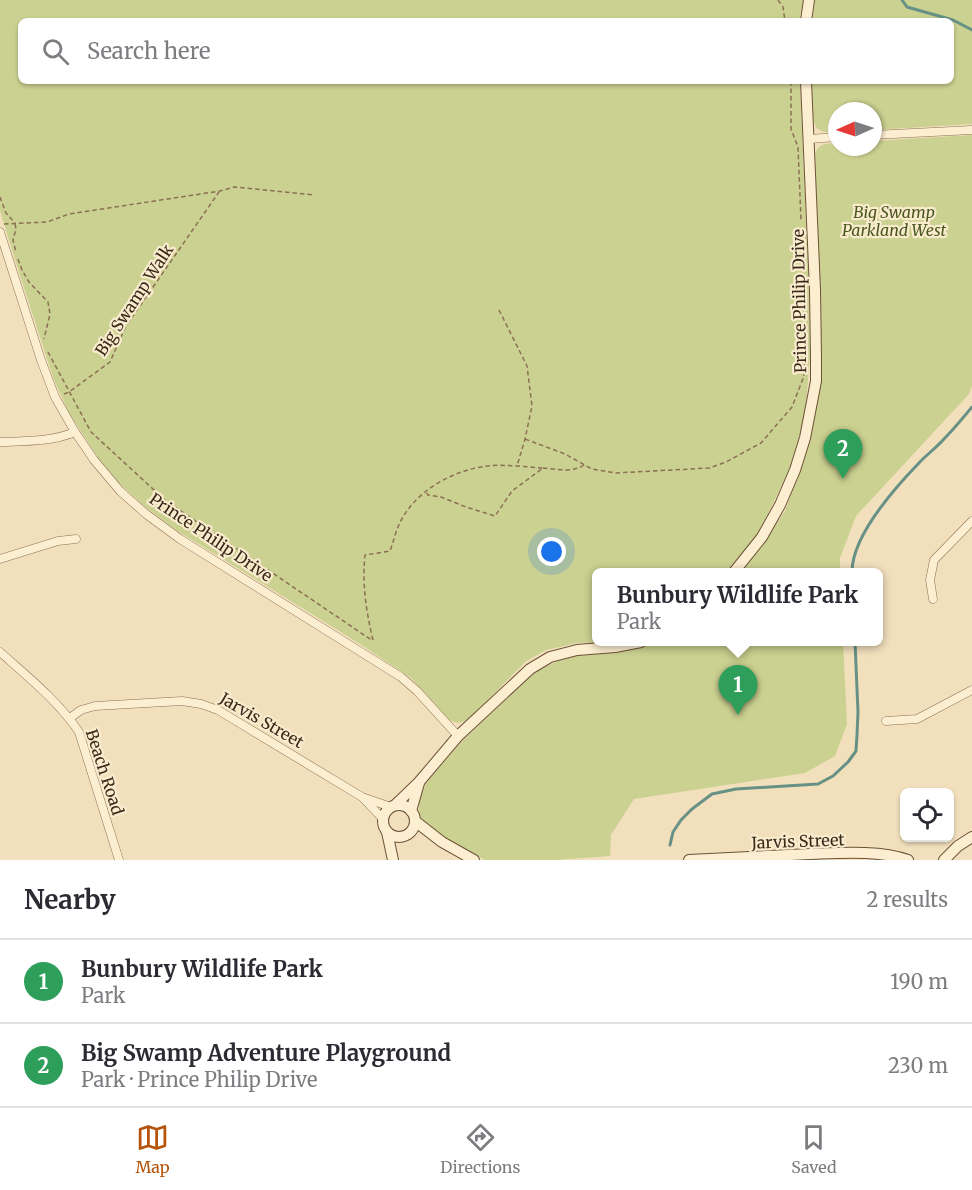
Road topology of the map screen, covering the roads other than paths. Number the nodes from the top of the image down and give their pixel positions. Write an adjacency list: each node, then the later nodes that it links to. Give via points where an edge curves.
1 (809, 0): 2 (street)
2 (806, 18)
3 (806, 84): 7 (street, Prince Philip Drive)
4 (972, 130): 5 (street)
5 (882, 135)
6 (828, 138): 7 (street)
7 (809, 139): 14 (street, Prince Philip Drive, via 816,381 795,470 762,537)
8 (0, 232): 9 (street, Prince Philip Drive, via 41,360 55,397)
9 (75, 432): 10 (street, via 47,440); 21 (street, Prince Philip Drive, via 100,468 146,514 401,677)
10 (0, 442)
11 (972, 521): 15 (street, via 934,560 930,580)
12 (76, 539): 13 (street)
13 (0, 559)
14 (738, 568)
15 (933, 599)
16 (620, 646): 21 (street, via 550,657 530,669)
17 (0, 652): 19 (street, Beach Road)
18 (972, 690): 20 (street, via 917,718)
19 (70, 718): 23 (street, Jarvis Street, via 95,706 182,701 201,704 218,710); 33 (street, Beach Road, via 79,732)
20 (886, 721)
21 (458, 736): 22 (street)
22 (419, 782): 24 (street); 25 (street)
23 (362, 796): 24 (street, Jarvis Street); 26 (street, Jarvis Street)
24 (393, 806): 25 (street, via 404,806); 26 (street)
25 (413, 816): 28 (street, via 414,825); 30 (street)
26 (383, 819): 27 (street)
27 (387, 832): 28 (street); 31 (street)
28 (405, 835): 30 (street); 31 (street)
29 (972, 837): 37 (street)
30 (442, 842): 34 (street)
31 (393, 859)
32 (741, 859): 35 (street, Jarvis Street); 36 (street, Jarvis Street, via 841,853)
33 (119, 860)
34 (474, 860)
35 (689, 860)
36 (908, 860)
37 (944, 860)

